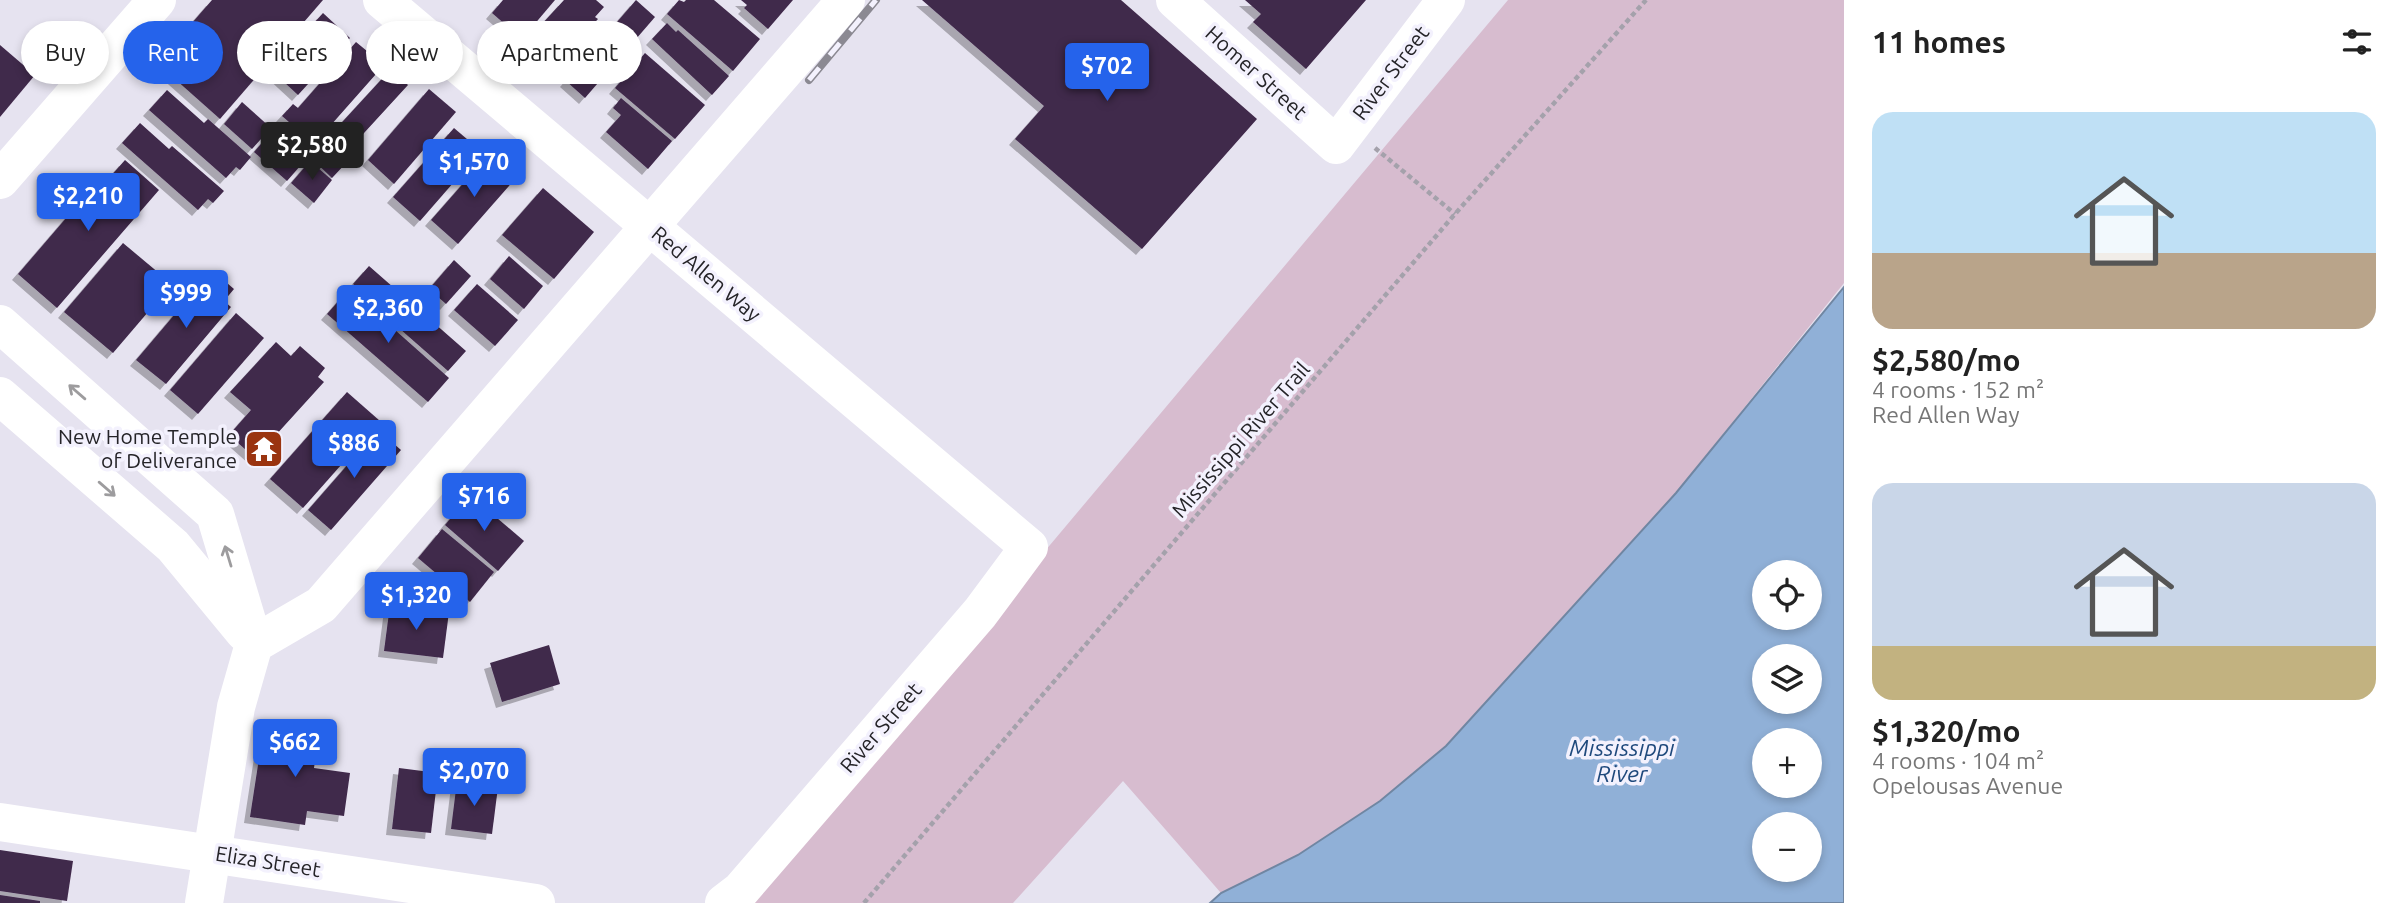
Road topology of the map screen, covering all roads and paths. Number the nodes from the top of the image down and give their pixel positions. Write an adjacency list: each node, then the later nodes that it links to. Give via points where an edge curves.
1 (157, 0): 8 (street)
2 (382, 0): 10 (street, Red Allen Way)
3 (846, 0): 10 (street)
4 (1175, 0): 7 (street, Homer Street)
5 (1446, 0): 7 (street, River Street)
6 (1646, 0): 9 (path, Mississippi River Trail)
7 (1336, 145): 9 (path, via 1371,145)
8 (0, 180)
9 (1455, 214): 20 (path, Mississippi River Trail)
10 (650, 227): 13 (street, Red Allen Way); 14 (street, via 321,605)
11 (0, 324): 14 (street, one-way to 11, via 215,514)
12 (0, 396): 14 (street, one-way to 14, via 173,546)
13 (1029, 547): 19 (street, River Street, via 981,613 741,890)
14 (254, 644): 16 (street, via 236,707)
15 (0, 822): 16 (street, Eliza Street)
16 (212, 853): 17 (street); 18 (street, Eliza Street)
17 (204, 903)
18 (536, 903)
19 (724, 903)
20 (864, 903)

